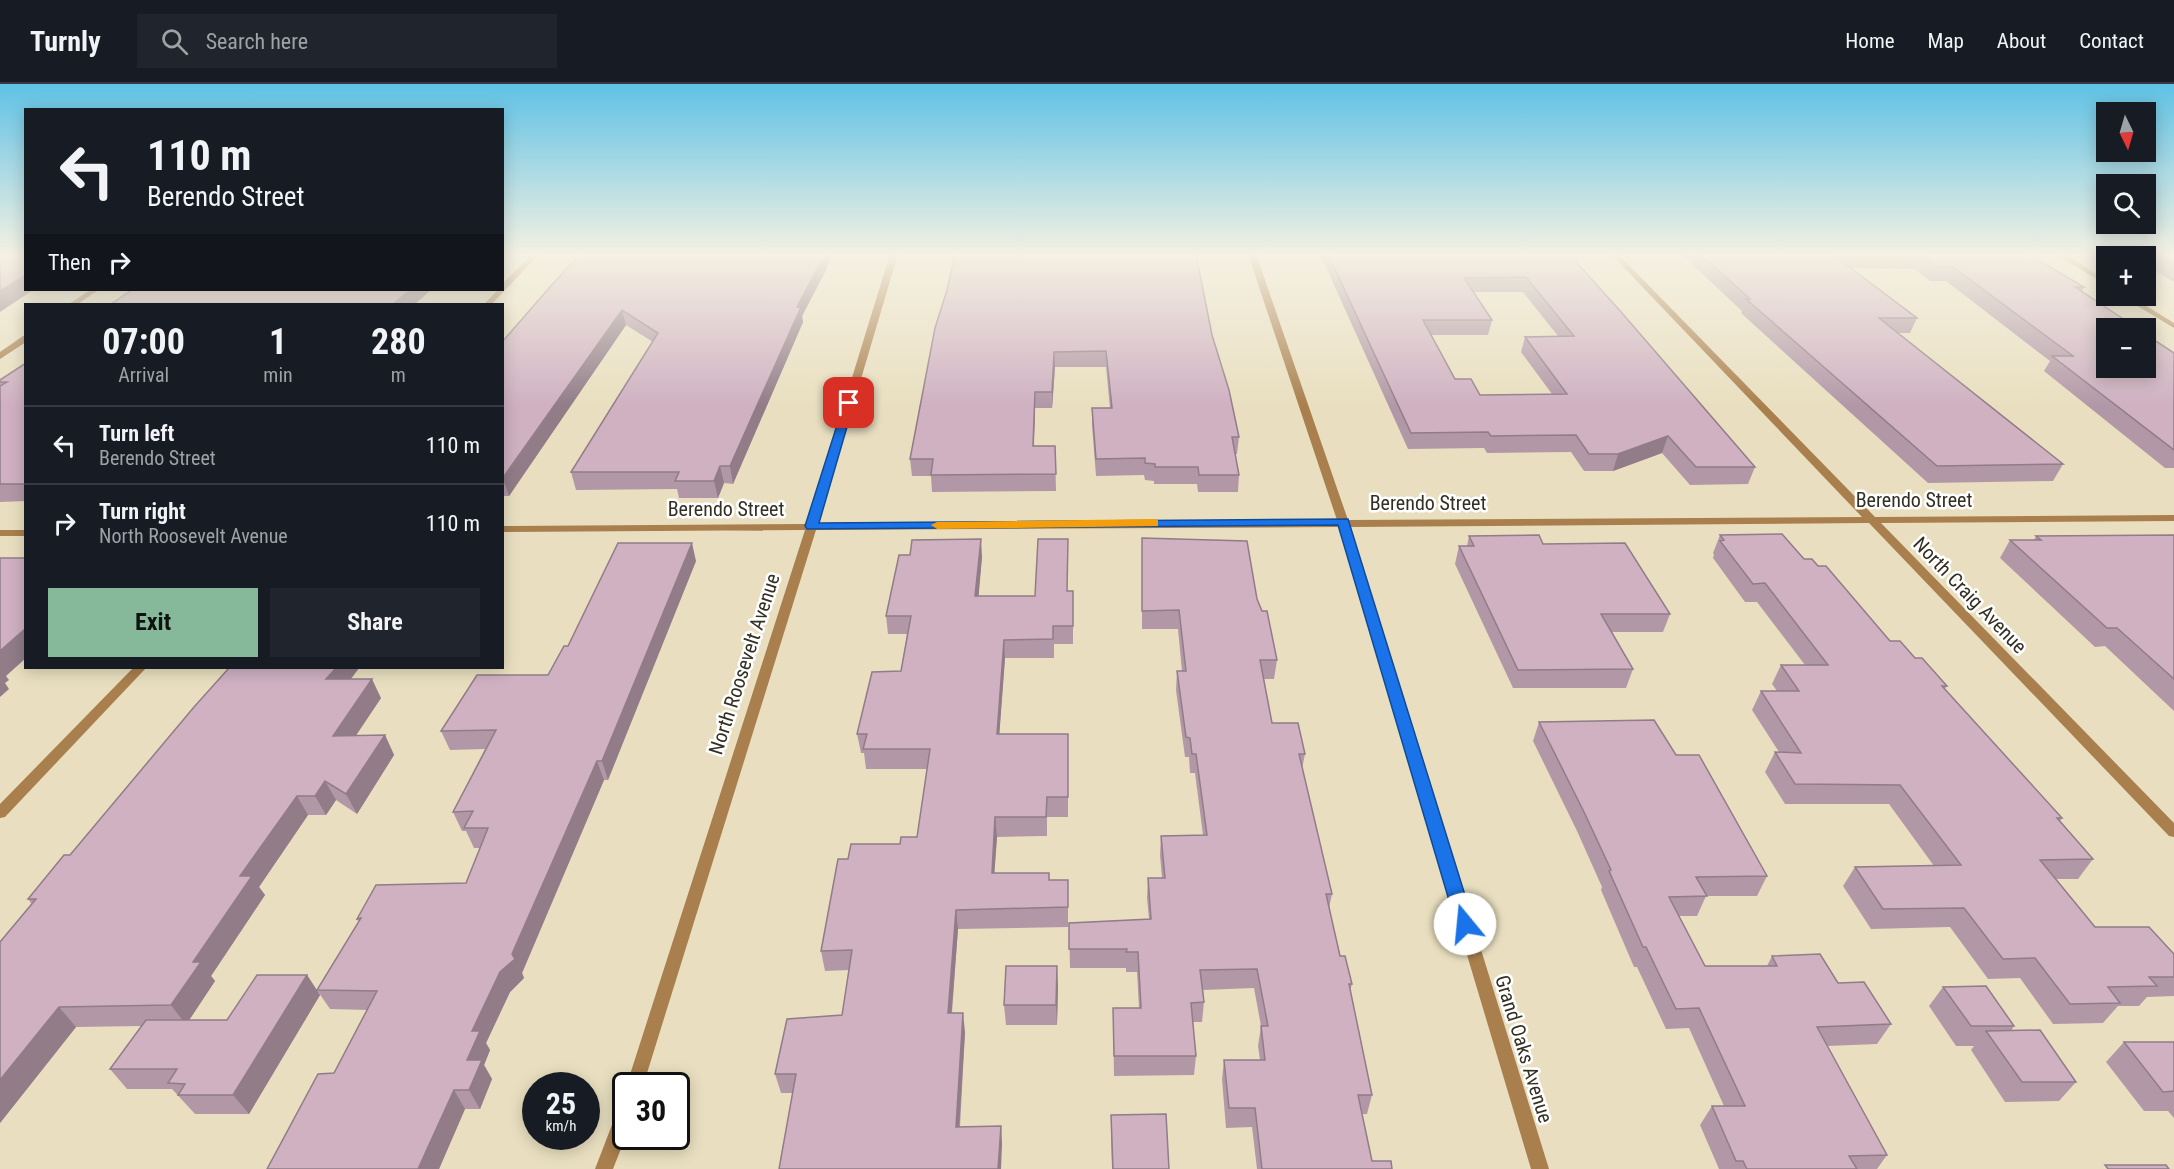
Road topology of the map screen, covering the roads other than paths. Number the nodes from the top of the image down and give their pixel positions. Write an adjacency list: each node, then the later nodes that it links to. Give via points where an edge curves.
1 (879, 305): 11 (street, North Roosevelt Avenue)
2 (1269, 305): 10 (street, Grand Oaks Avenue)
3 (1663, 305): 9 (street, North Craig Avenue)
4 (2142, 306): 5 (street)
5 (2174, 326)
6 (24, 339): 7 (street)
7 (0, 356)
8 (2174, 518): 9 (street, Berendo Street)
9 (1871, 519): 10 (street, Berendo Street); 17 (street, North Craig Avenue)
10 (1343, 521): 11 (street, Berendo Street); 21 (street, Grand Oaks Avenue)
11 (811, 526): 12 (street, Berendo Street); 18 (street, North Roosevelt Avenue)
12 (504, 529)
13 (0, 533): 14 (street)
14 (24, 533)
15 (139, 669): 16 (street)
16 (0, 813)
17 (2174, 832)
18 (638, 1072)
19 (612, 1148): 20 (street)
20 (604, 1169)
21 (1540, 1169)

